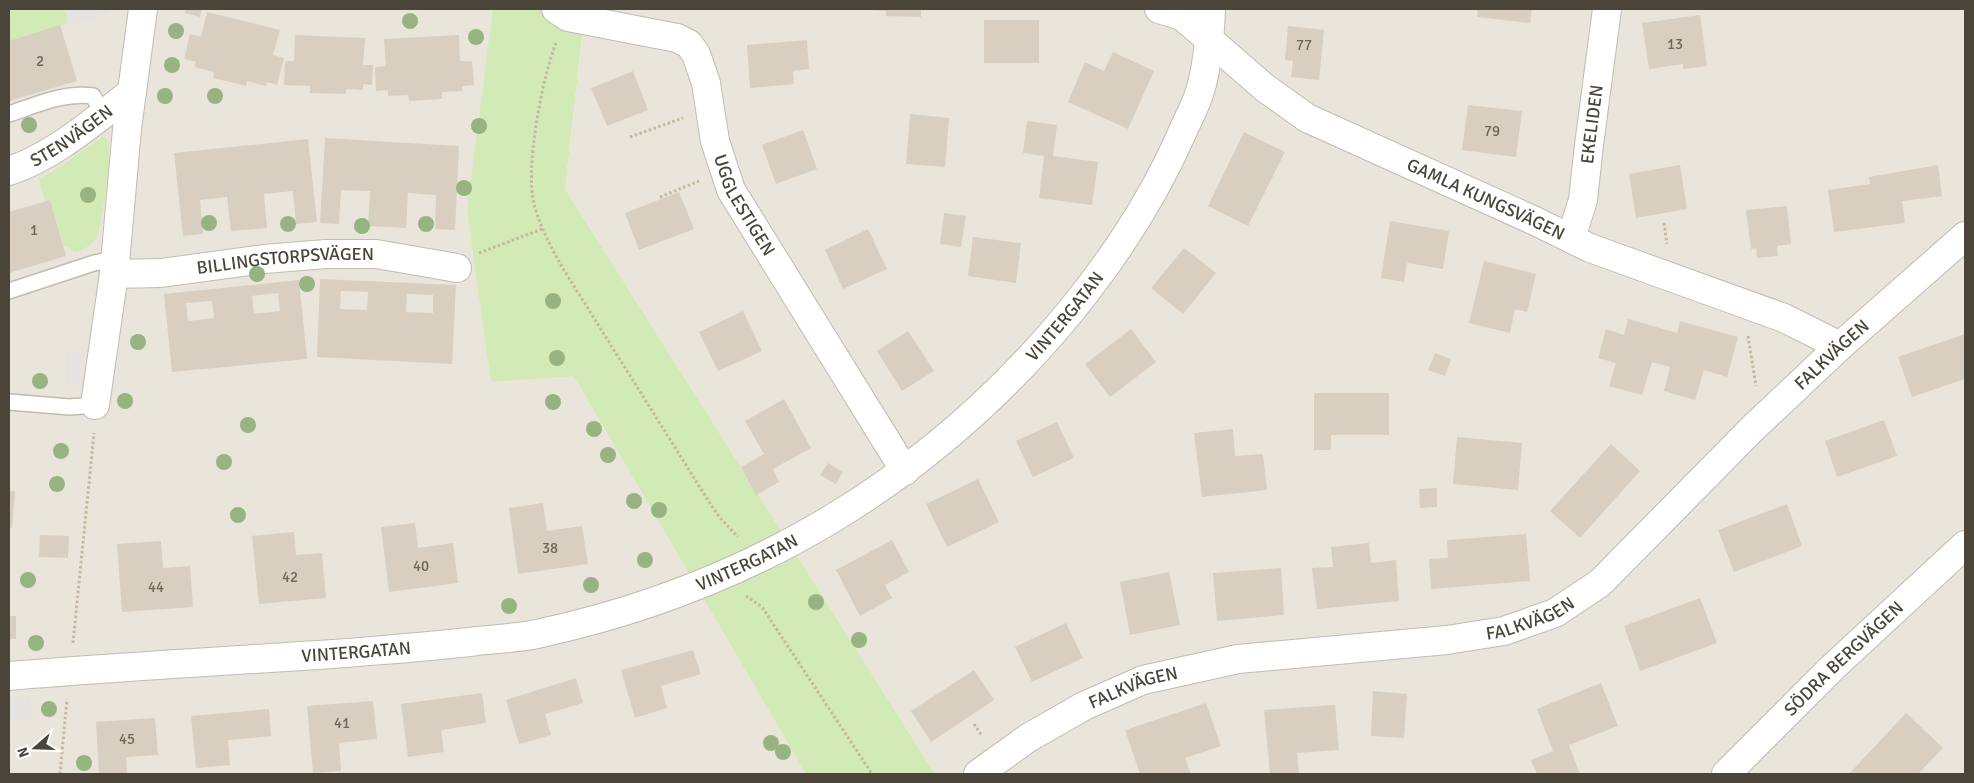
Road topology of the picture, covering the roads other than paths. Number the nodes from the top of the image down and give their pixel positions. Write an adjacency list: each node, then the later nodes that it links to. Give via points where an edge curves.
1 (143, 9): 7 (street)
2 (556, 9): 19 (street, UGGLESTIGEN, via 568,17 677,38 689,44 706,83 715,141 731,190)
3 (1159, 9): 6 (street, GAMLA KUNGSVÄGEN, via 1182,16)
4 (1211, 9): 6 (street, VINTERGATAN)
5 (1607, 9): 12 (street, EKELIDEN, via 1583,200)
6 (1210, 39): 12 (street, GAMLA KUNGSVÄGEN, via 1265,88 1307,118); 19 (street, VINTERGATAN, via 1200,92 1172,156 1098,276 1043,344 960,427)
7 (132, 92): 9 (street, STENVÄGEN); 13 (street)
8 (9, 114): 9 (lane, via 79,94 93,96)
9 (103, 114): 10 (street, STENVÄGEN, via 50,151 23,167)
10 (9, 171)
11 (1965, 236): 16 (street, FALKVÄGEN)
12 (1572, 238): 16 (street, GAMLA KUNGSVÄGEN, via 1648,270 1784,318)
13 (114, 267): 14 (street, BILLINGSTORPSVÄGEN, via 161,273 264,259 376,254); 15 (lane, via 94,263); 18 (street)
14 (457, 268)
15 (9, 291)
16 (1840, 346): 22 (street, FALKVÄGEN, via 1752,429 1600,583 1555,613 1504,631 1447,640 1238,659 1142,680 1084,706 1028,738)
17 (9, 402): 18 (lane, via 70,407)
18 (94, 405)
19 (905, 471): 21 (street, VINTERGATAN, via 856,504 745,566 686,591 616,614 533,635 420,648)
20 (1965, 545): 23 (street, SÖDRA BERGVÄGEN, via 1833,668)
21 (9, 676)
22 (978, 774)
23 (1726, 774)

